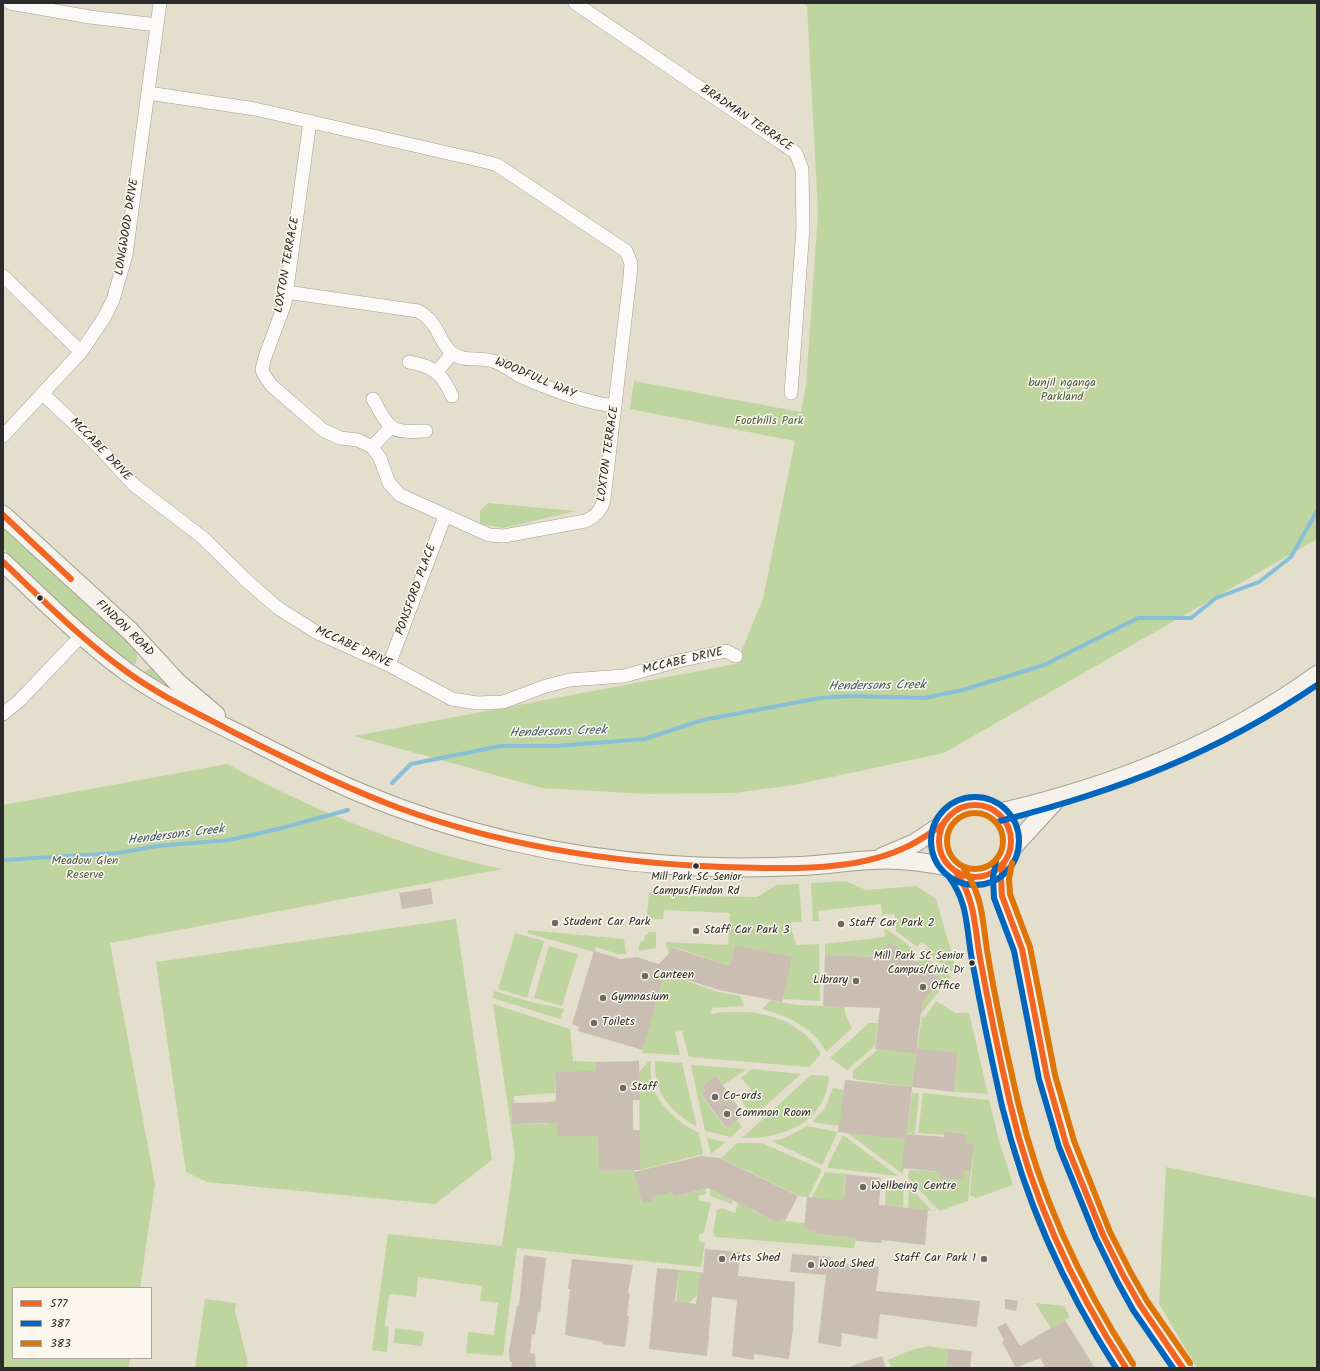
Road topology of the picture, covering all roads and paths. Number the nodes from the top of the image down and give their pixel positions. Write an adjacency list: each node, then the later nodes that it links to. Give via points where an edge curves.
1 (10, 3): 4 (street)
2 (160, 3): 4 (street, LONGWOOD DRIVE)
3 (575, 3): 14 (street, BRADMAN TERRACE, via 794,151 799,158 802,169 803,228)
4 (157, 25): 5 (street, LONGWOOD DRIVE)
5 (148, 93): 6 (street, LOXTON TERRACE, via 235,105); 9 (street, LONGWOOD DRIVE, via 121,277 104,318)
6 (310, 121): 8 (street, LOXTON TERRACE); 17 (street, LOXTON TERRACE, via 497,165 626,251 631,268)
7 (3, 276): 9 (street)
8 (286, 292): 10 (street, via 418,311 432,321); 21 (street, LOXTON TERRACE, via 282,312 263,364 265,378 322,430 340,438 358,440)
9 (82, 352): 13 (street, LONGWOOD DRIVE)
10 (452, 352): 12 (street); 17 (street, WOODFULL WAY, via 466,359 493,361 522,376 587,401)
11 (409, 362): 12 (street)
12 (437, 372): 15 (street)
13 (43, 394): 20 (street, LONGWOOD DRIVE); 28 (street, MCCABE DRIVE, via 98,446 134,485 202,537 278,608 316,632)
14 (791, 394)
15 (452, 396)
16 (373, 399): 18 (street)
17 (616, 406): 23 (street, LOXTON TERRACE, via 604,499 599,512 592,518 504,536 489,535)
18 (391, 427): 19 (street, via 404,431); 21 (street)
19 (426, 431)
20 (3, 436)
21 (372, 447): 23 (street, LOXTON TERRACE, via 380,458 389,483 400,495)
22 (3, 515): 26 (main road, FINDON ROAD)
23 (445, 516): 28 (street, PONSFORD PLACE)
24 (5, 563): 25 (main road, FINDON ROAD)
25 (82, 635): 29 (main road, FINDON ROAD); 31 (street)
26 (141, 643): 29 (main road, via 145,654 142,665); 32 (main road, FINDON ROAD, via 177,682)
27 (736, 656): 28 (street, MCCABE DRIVE, via 726,651 624,676 569,680 543,687 515,699 490,703 452,699)
28 (389, 665)
29 (126, 671): 32 (main road, FINDON ROAD, via 195,712)
30 (1317, 675): 33 (main road, via 1252,716 1194,748)
31 (3, 714)
32 (249, 739): 37 (main road, FINDON ROAD, via 306,769 393,805 479,832 560,851 635,862 724,867 803,866)
33 (1056, 800): 34 (main road); 36 (main road)
34 (998, 813): 35 (main road, via 988,807 965,806 948,816); 36 (main road, via 1009,830 1011,840)
35 (942, 825): 37 (main road, FINDON ROAD, via 915,843); 38 (main road, via 939,847 943,858)
36 (1007, 856): 38 (main road, via 997,869 982,876 966,876); 40 (main road, via 1001,878 1002,896 1022,949 1047,1076 1066,1144 1103,1236 1124,1277)
37 (873, 860): 38 (main road, FINDON ROAD, via 908,861)
38 (953, 869): 39 (main road, via 967,888 975,912 979,952 1004,1076 1030,1178 1047,1223 1088,1309)
39 (1126, 1368)
40 (1183, 1368)

